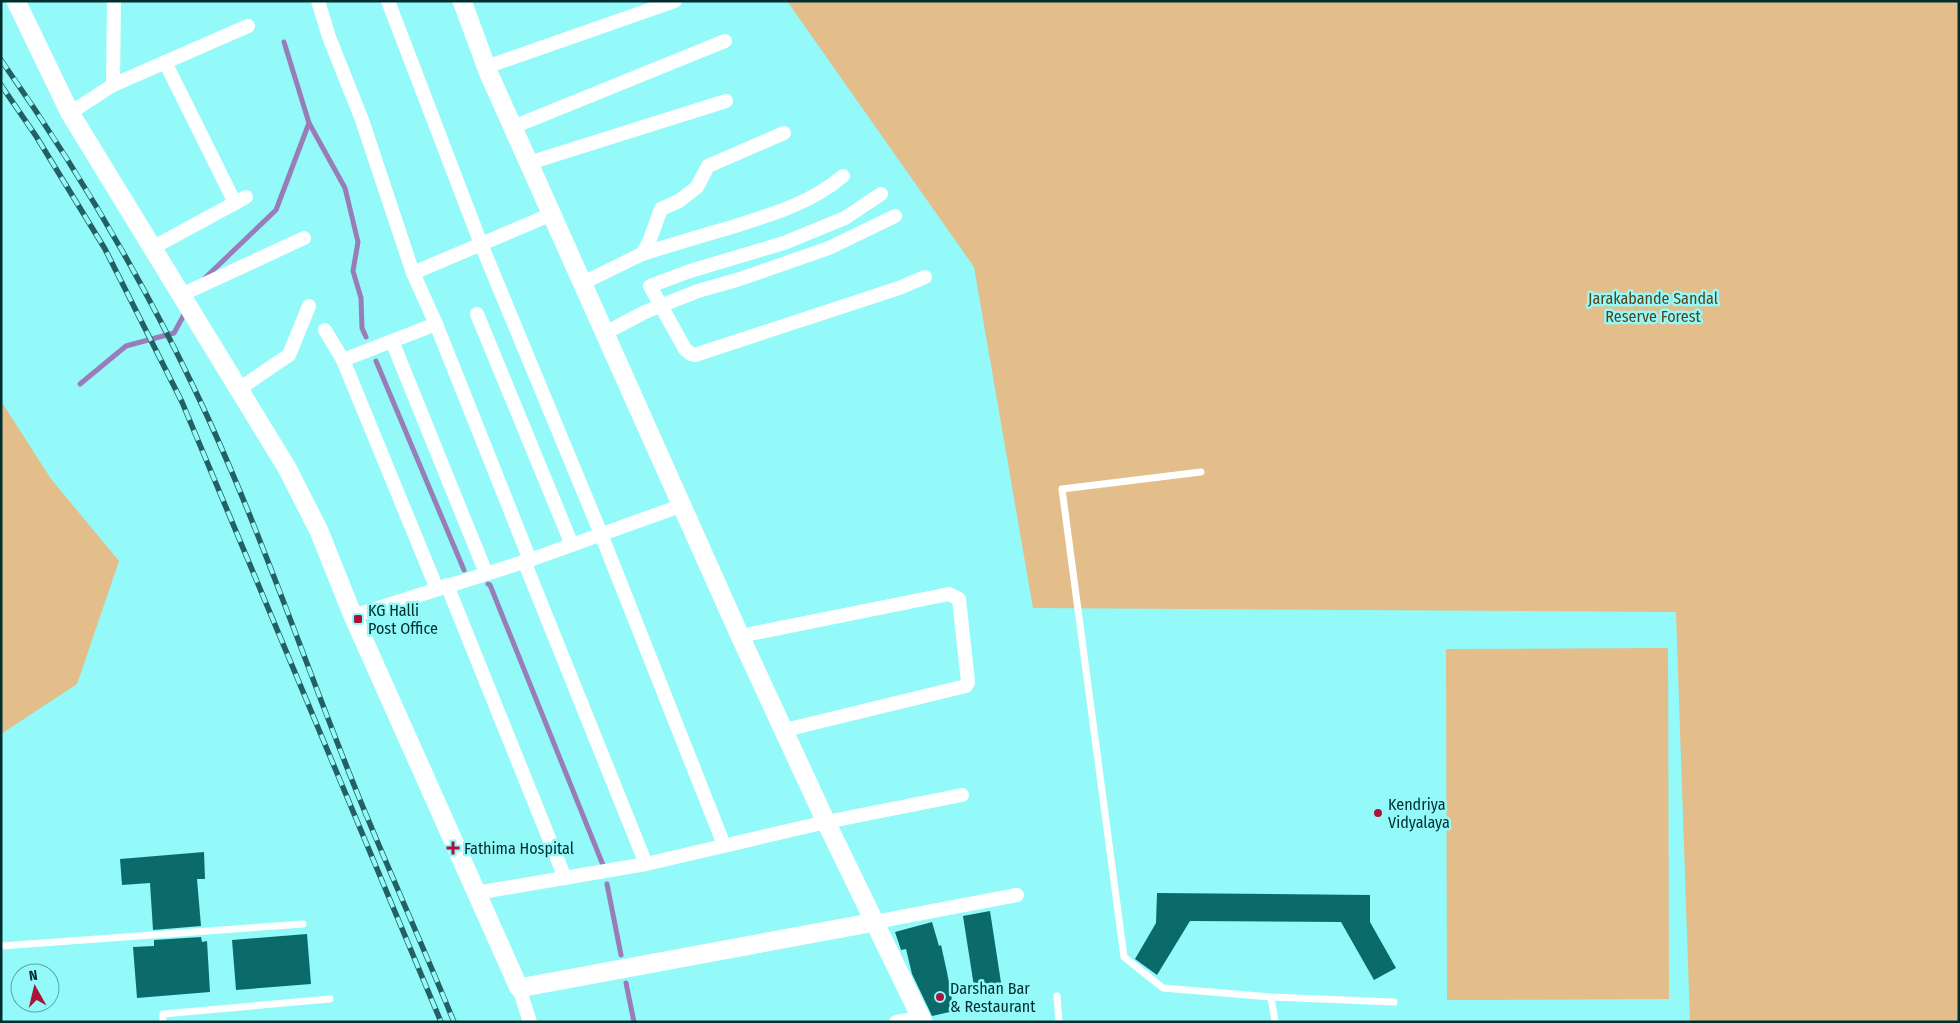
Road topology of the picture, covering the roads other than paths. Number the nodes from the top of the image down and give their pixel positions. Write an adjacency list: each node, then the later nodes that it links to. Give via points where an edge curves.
1 (16, 1): 13 (street)
2 (114, 1): 11 (street)
3 (318, 1): 25 (street)
4 (388, 1): 22 (street)
5 (462, 1): 10 (street)
6 (675, 1): 10 (street)
7 (248, 26): 9 (street)
8 (725, 42): 14 (street)
9 (165, 62): 11 (street); 23 (street, via 241,200)
10 (486, 67): 14 (street)
11 (113, 85): 13 (street)
12 (726, 101): 16 (street)
13 (70, 113): 23 (street)
14 (513, 128): 16 (street)
15 (784, 133): 24 (street, via 708,166 696,187 679,201 661,209)
16 (529, 164): 19 (street)
17 (843, 176): 24 (street, via 806,201 781,211)
18 (881, 194): 30 (street, via 845,218 784,243 650,286)
19 (552, 214): 22 (street); 27 (street)
20 (896, 216): 30 (street, via 829,248)
21 (304, 238): 28 (street)
22 (481, 244): 25 (street); 40 (street)
23 (152, 248): 28 (street)
24 (642, 254): 27 (street)
25 (413, 273): 32 (street)
26 (925, 277): 30 (street, via 695,355 685,349)
27 (583, 283): 34 (street)
28 (181, 295): 37 (street)
29 (309, 306): 37 (street, via 289,355)
30 (660, 306): 34 (street)
31 (477, 314): 41 (street)
32 (436, 324): 35 (street); 42 (street)
33 (325, 330): 36 (street)
34 (605, 333): 39 (street)
35 (392, 341): 36 (street); 43 (street)
36 (343, 360): 44 (street)
37 (239, 389): 45 (street, via 287,468 319,531)
38 (1201, 472): 60 (lane, via 1062,489 1122,948 1124,957 1163,988)
39 (683, 505): 40 (street); 46 (street)
40 (601, 534): 41 (street); 50 (street)
41 (572, 545): 42 (street)
42 (526, 560): 43 (street); 51 (street)
43 (486, 573): 44 (street)
44 (442, 587): 45 (street); 52 (street)
45 (353, 616): 53 (street)
46 (740, 636): 47 (street); 47 (street, via 949,594 959,599 966,686)
47 (784, 730): 49 (street)
48 (962, 795): 49 (street)
49 (826, 822): 50 (street); 55 (street)
50 (724, 845): 51 (street)
51 (646, 864): 52 (street)
52 (565, 878): 53 (street)
53 (476, 893): 58 (street)
54 (1017, 896): 55 (street)
55 (875, 922): 58 (street); 63 (street)
56 (303, 924): 57 (lane)
57 (1, 946)
58 (519, 988): 65 (street)
59 (1057, 996): 67 (lane)
60 (1271, 997): 62 (lane); 68 (lane)
61 (330, 999): 64 (lane, via 163,1014)
62 (1394, 1002)
63 (922, 1020): 66 (street)
64 (163, 1022)
65 (530, 1022)
66 (896, 1022)
67 (1059, 1022)
68 (1275, 1022)

